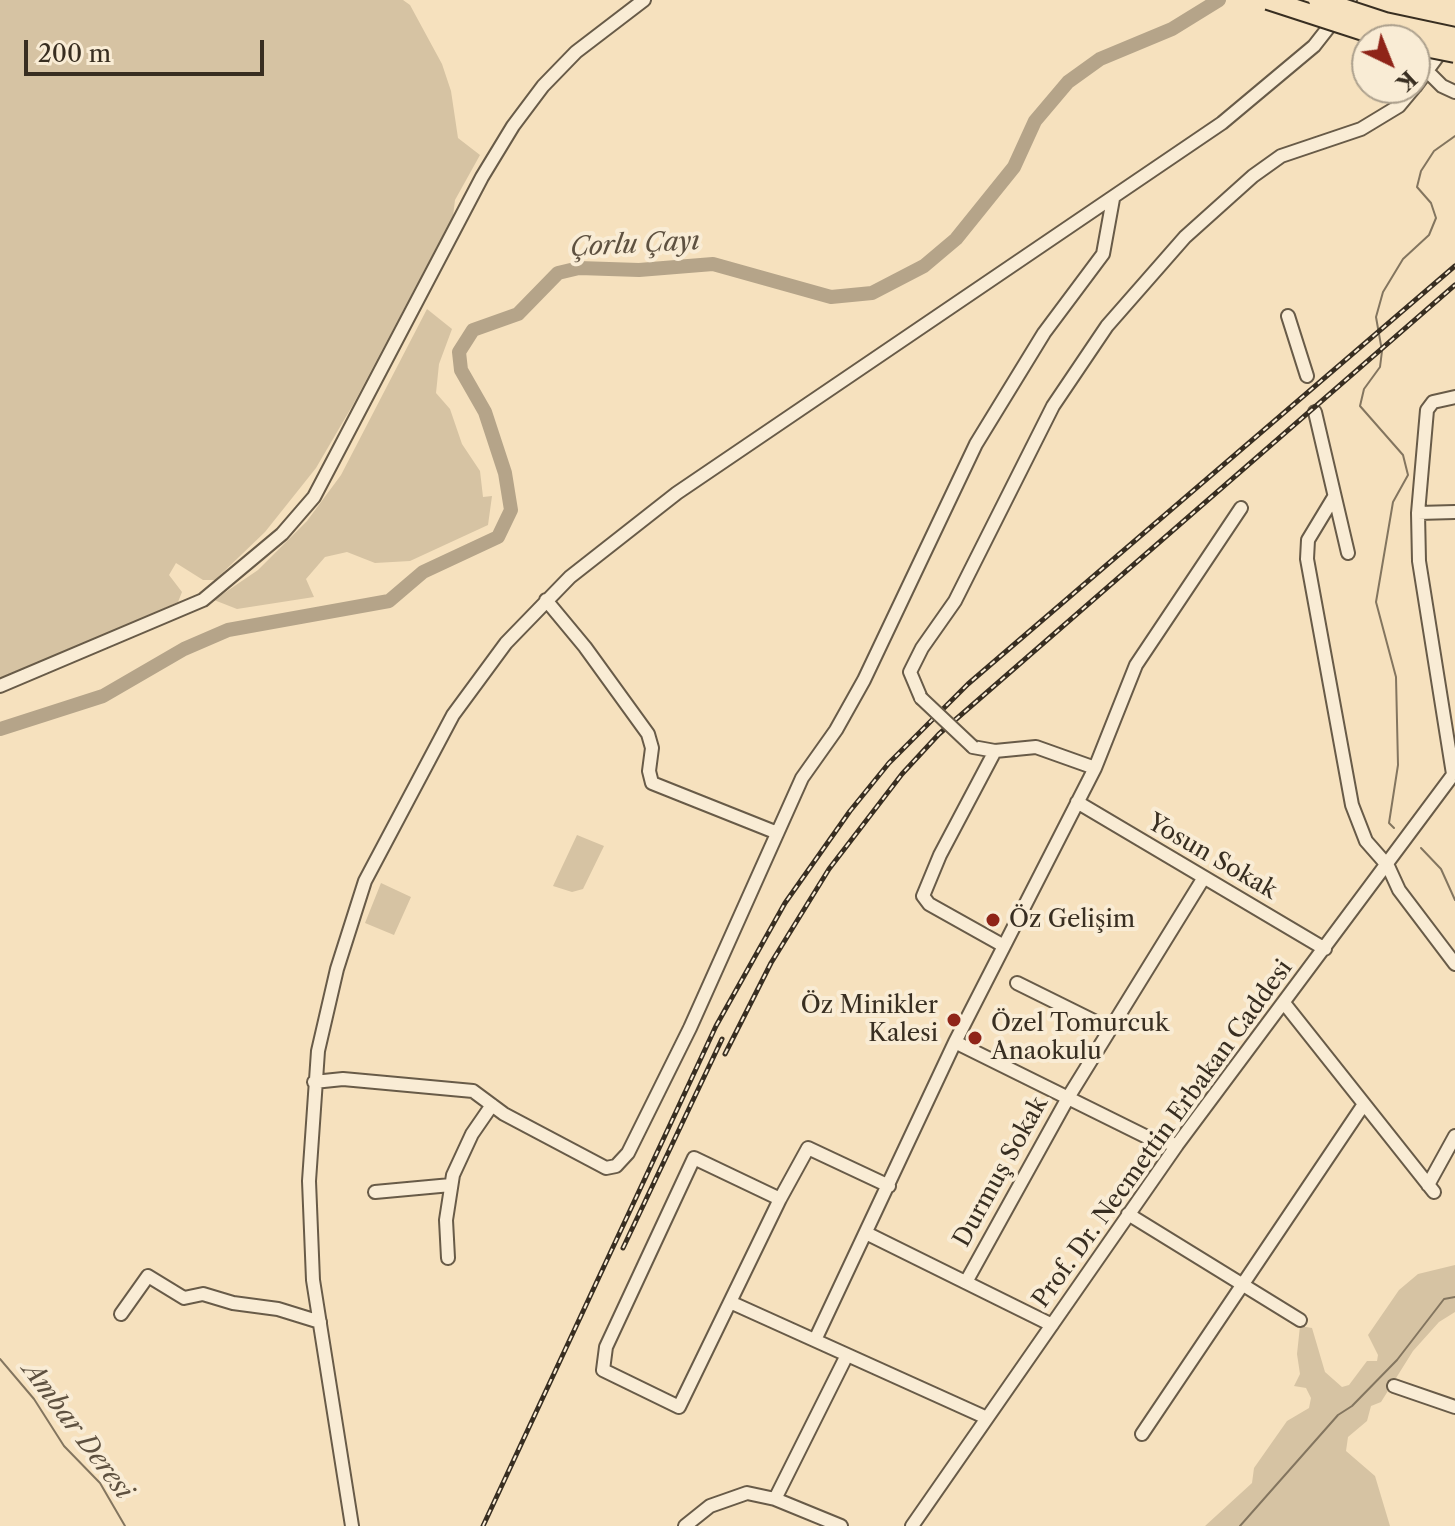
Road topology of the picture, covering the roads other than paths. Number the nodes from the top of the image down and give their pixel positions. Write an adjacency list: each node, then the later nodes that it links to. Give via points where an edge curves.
1 (644, 0): 24 (street, via 576,52 513,126 314,497 282,534 203,600)
2 (1268, 0): 5 (highway, bridge)
3 (1318, 0): 6 (highway, bridge, via 1385,22)
4 (1350, 0): 13 (street, via 1314,46 1267,87)
5 (1351, 27)
6 (1455, 35): 9 (street)
7 (1431, 48): 8 (highway, bridge)
8 (1455, 53)
9 (1431, 68)
10 (1431, 75): 11 (street)
11 (1455, 92)
12 (1401, 104): 25 (street, bridge, via 1361,129 1281,156 1253,176 1185,237 1107,326 1053,406 955,601 910,672 921,698 973,747)
13 (1113, 199): 23 (street, via 677,493); 29 (street, via 1103,254 1044,333 976,444 864,680)
14 (1288, 316): 15 (street)
15 (1307, 376)
16 (1455, 397): 21 (street, via 1433,402 1427,410)
17 (1315, 412): 18 (street)
18 (1334, 497): 22 (street); 30 (street, via 1308,540 1307,559 1352,805 1366,841)
19 (1241, 508): 26 (street, via 1136,665)
20 (1455, 512): 21 (street)
21 (1418, 513): 27 (street, via 1419,561)
22 (1348, 553)
23 (546, 600): 29 (street, via 648,734 652,783); 39 (street, via 506,643 453,715 365,881 337,969)
24 (0, 686)
25 (995, 751): 26 (street, via 1036,747); 32 (street, via 923,896)
26 (1095, 768): 28 (street)
27 (1454, 773): 30 (street, Prof. Dr. Necmettin Erbakan Caddesi)
28 (1077, 802): 31 (street, Yosun Sokak); 32 (street)
29 (775, 832): 41 (street, via 690,1028 628,1153 616,1166 606,1168)
30 (1388, 866): 33 (street, Prof. Dr. Necmettin Erbakan Caddesi); 34 (street, via 1399,890)
31 (1203, 879): 33 (street, Yosun Sokak); 37 (street, Durmuş Sokak)
32 (1004, 946): 38 (street)
33 (1325, 949): 36 (street, Prof. Dr. Necmettin Erbakan Caddesi)
34 (1455, 964)
35 (1017, 983): 37 (street)
36 (1284, 1003): 42 (street); 44 (street, Prof. Dr. Necmettin Erbakan Caddesi)
37 (1110, 1029): 40 (street, Durmuş Sokak)
38 (955, 1042): 40 (street); 46 (street)
39 (314, 1082): 41 (street, via 343,1079 473,1091); 57 (street, via 309,1181)
40 (1069, 1096): 44 (street, via 1149,1138); 52 (street, Durmuş Sokak)
41 (492, 1105): 45 (street, via 472,1134)
42 (1362, 1107): 43 (street, via 1431,1189); 53 (street)
43 (1455, 1136)
44 (1177, 1145): 49 (street, Prof. Dr. Necmettin Erbakan Caddesi)
45 (451, 1185): 47 (street); 51 (street)
46 (889, 1186): 48 (street, via 808,1148); 50 (street)
47 (375, 1192)
48 (780, 1199): 54 (street); 54 (street, via 694,1158 606,1347 603,1370 679,1407)
49 (1128, 1214): 53 (street); 58 (street, Prof. Dr. Necmettin Erbakan Caddesi)
50 (868, 1234): 52 (street); 59 (street)
51 (448, 1258)
52 (966, 1282): 58 (street)
53 (1242, 1284): 56 (street); 64 (street)
54 (730, 1302): 59 (street)
55 (121, 1314): 57 (street, via 148,1276 184,1298 203,1294)
56 (1300, 1320)
57 (320, 1322): 66 (street)
58 (1052, 1325): 63 (street, Prof. Dr. Necmettin Erbakan Caddesi)
59 (815, 1340): 60 (street)
60 (847, 1355): 63 (street); 65 (street)
61 (1394, 1386): 62 (street)
62 (1455, 1407)
63 (987, 1418): 69 (street, Prof. Dr. Necmettin Erbakan Caddesi)
64 (1142, 1434)
65 (775, 1499): 67 (street, via 733,1496); 68 (street)
66 (352, 1526)
67 (685, 1526)
68 (841, 1526)
69 (912, 1526)

